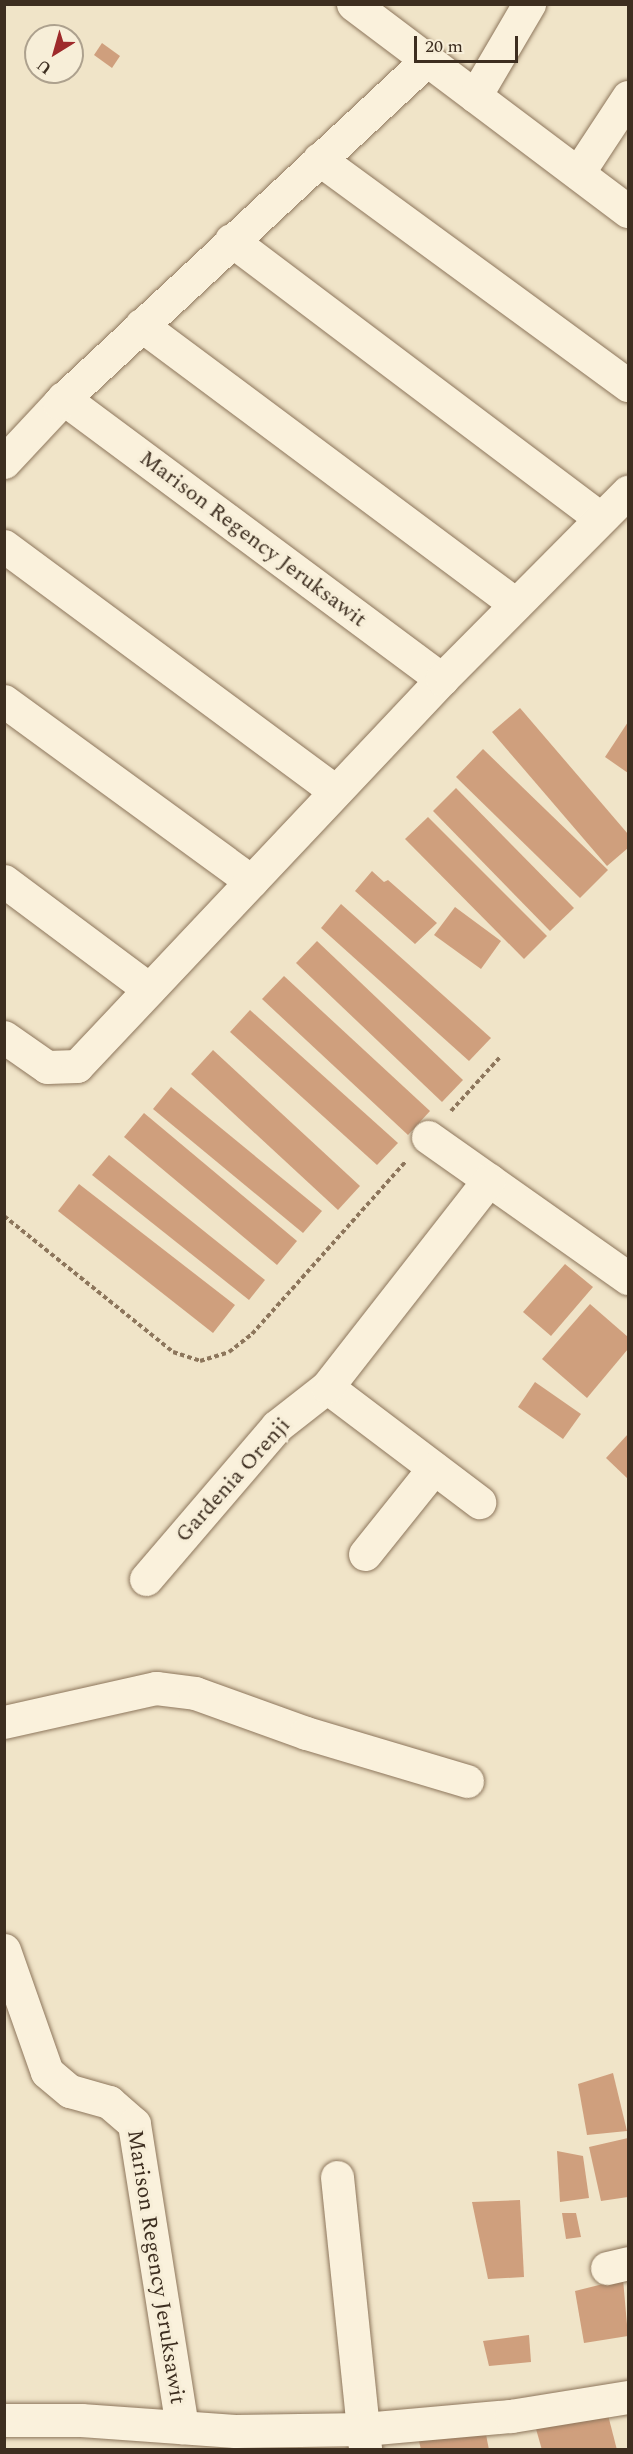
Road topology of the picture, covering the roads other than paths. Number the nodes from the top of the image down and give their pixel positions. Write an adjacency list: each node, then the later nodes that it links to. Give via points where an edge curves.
1 (529, 4): 4 (street)
2 (366, 8): 3 (street)
3 (427, 60): 4 (street); 6 (street)
4 (475, 96): 7 (street)
5 (628, 97): 7 (street)
6 (319, 159): 9 (street); 11 (street)
7 (578, 173): 8 (street)
8 (628, 211)
9 (231, 240): 10 (street); 15 (street)
10 (141, 325): 12 (street); 17 (street)
11 (628, 385)
12 (63, 398): 13 (street); 18 (street, Marison Regency Jeruksawit)
13 (4, 462)
14 (628, 492): 15 (street)
15 (599, 517): 17 (street)
16 (4, 546): 20 (street)
17 (514, 604): 18 (street)
18 (442, 679): 20 (street)
19 (4, 701): 22 (street)
20 (336, 791): 22 (street)
21 (4, 881): 23 (street)
22 (251, 881): 23 (street)
23 (149, 990): 24 (street, via 77,1066 47,1067)
24 (4, 1037)
25 (428, 1137): 26 (street)
26 (489, 1180): 27 (street); 28 (street, Gardenia Orenji)
27 (628, 1278)
28 (327, 1387): 29 (street); 32 (street, Gardenia Orenji, via 281,1422)
29 (434, 1468): 30 (street); 31 (street)
30 (479, 1502)
31 (365, 1554)
32 (146, 1579)
33 (4, 1722): 34 (street, via 156,1688 195,1693 306,1733)
34 (467, 1781)
35 (4, 1950): 39 (street, Marison Regency Jeruksawit, via 47,2072 70,2091 109,2102 134,2124)
36 (337, 2177): 40 (street)
37 (628, 2397): 40 (street)
38 (4, 2420): 39 (street, via 81,2420)
39 (182, 2427): 40 (street)
40 (365, 2439)

